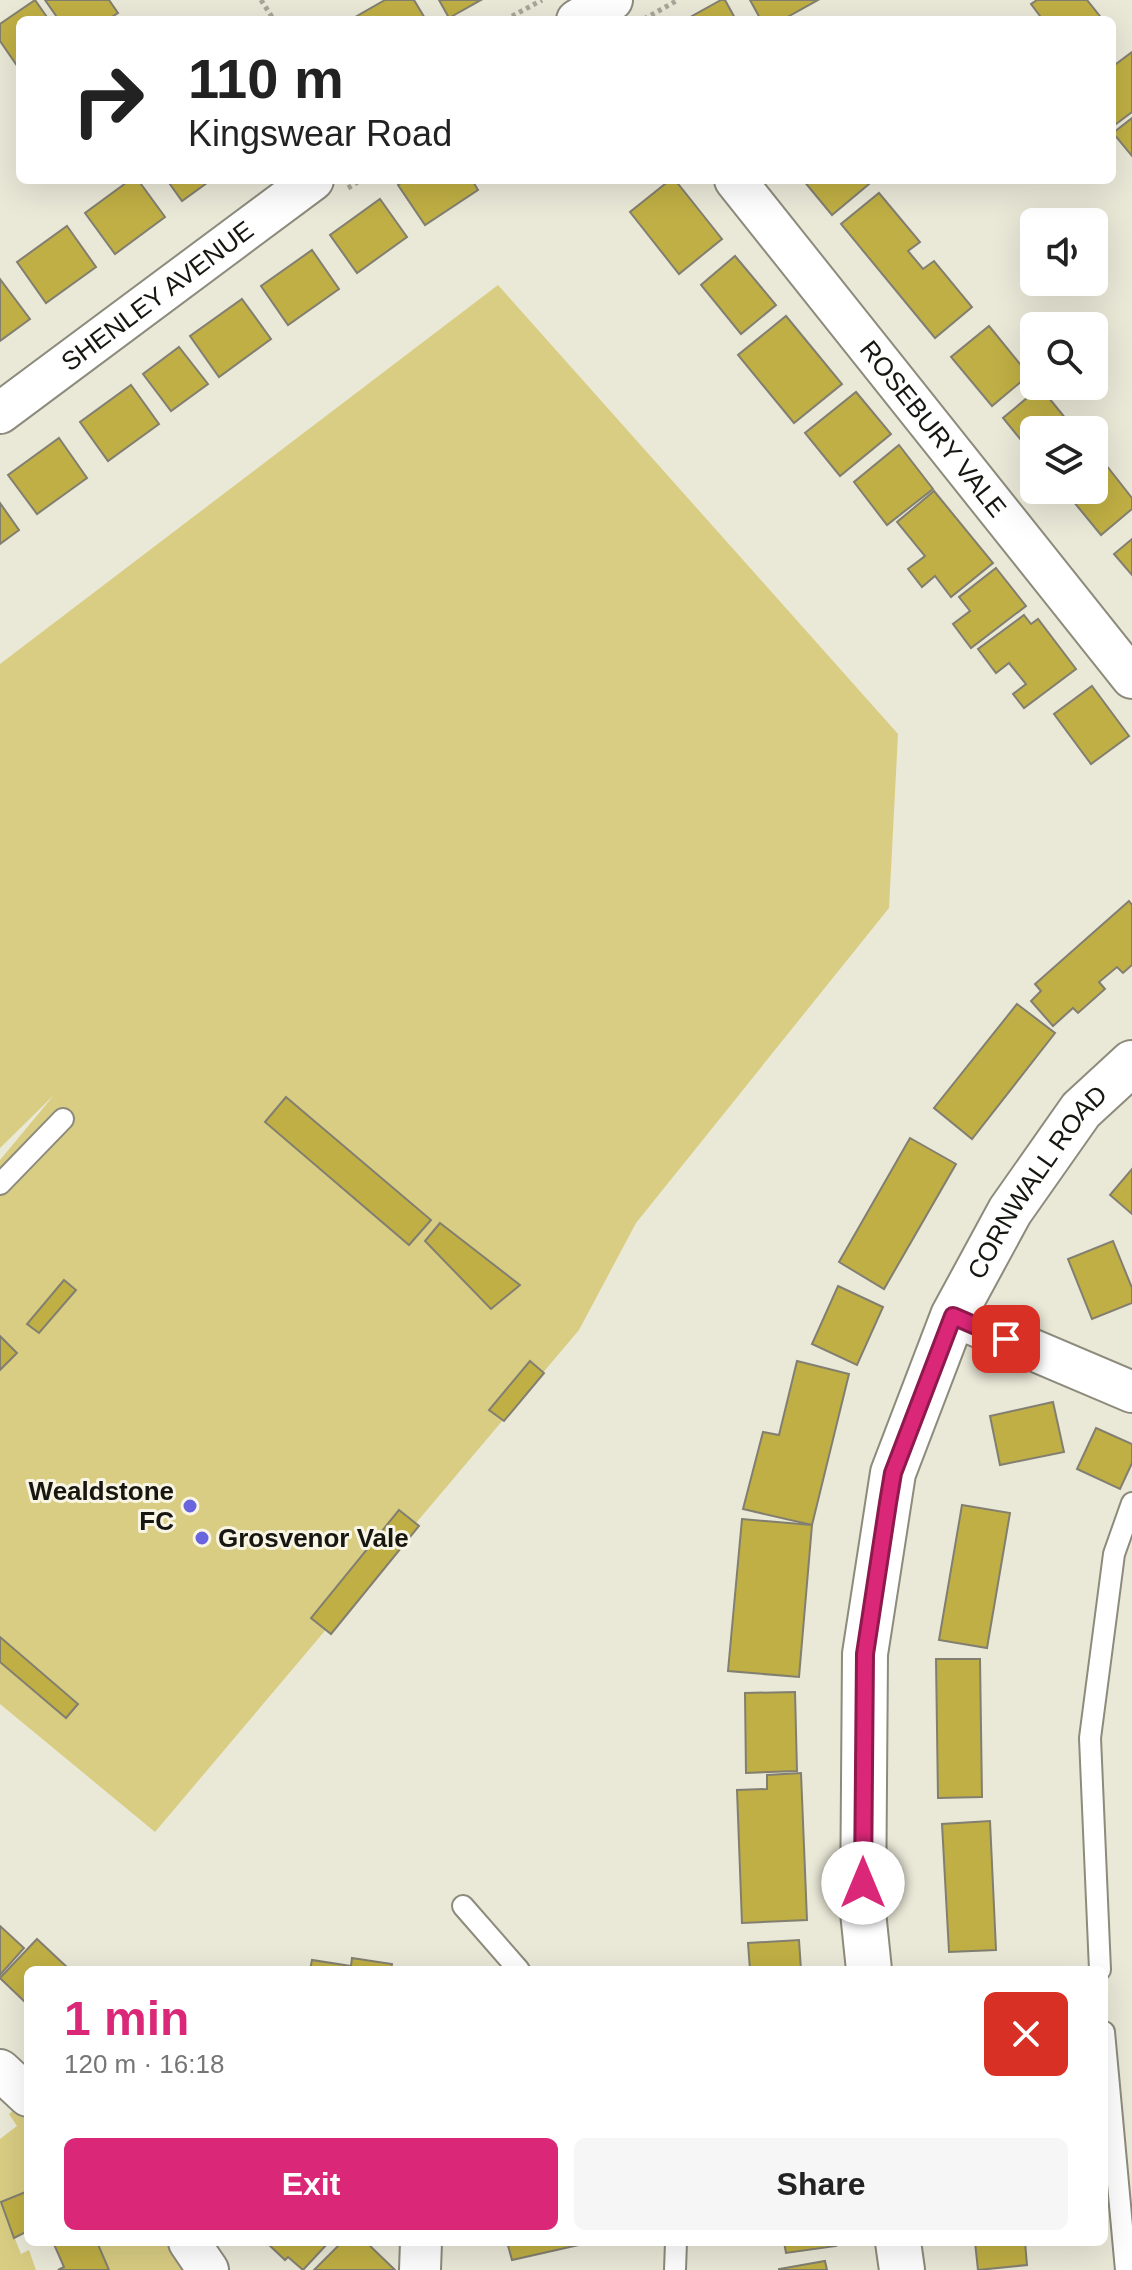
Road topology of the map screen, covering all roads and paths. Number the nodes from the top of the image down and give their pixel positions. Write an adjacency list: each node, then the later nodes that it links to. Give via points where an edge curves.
1 (542, 0): 3 (path)
2 (678, 0): 4 (path)
3 (512, 16)
4 (648, 16)
5 (308, 184): 7 (street, SHENLEY AVENUE)
6 (738, 184): 8 (street, ROSEBURY VALE)
7 (0, 413)
8 (1132, 678)
9 (1132, 1063): 12 (street, CORNWALL ROAD, via 1081,1110 1063,1135 1010,1211)
10 (63, 1119): 11 (lane)
11 (0, 1184)
12 (953, 1316): 13 (street); 17 (street, CORNWALL ROAD, via 893,1473 865,1654 863,1912)
13 (1132, 1392)
14 (1132, 1503): 18 (lane, via 1114,1554 1090,1738)
15 (463, 1906): 16 (lane)
16 (516, 1966)
17 (869, 1966)
18 (1100, 1966)
19 (0, 2070): 21 (street)
20 (1108, 2075): 30 (lane)
21 (24, 2092)
22 (192, 2246): 26 (street)
23 (421, 2246): 27 (street)
24 (676, 2246): 28 (lane)
25 (899, 2246): 29 (street)
26 (208, 2270)
27 (420, 2270)
28 (675, 2270)
29 (902, 2270)
30 (1126, 2270)

